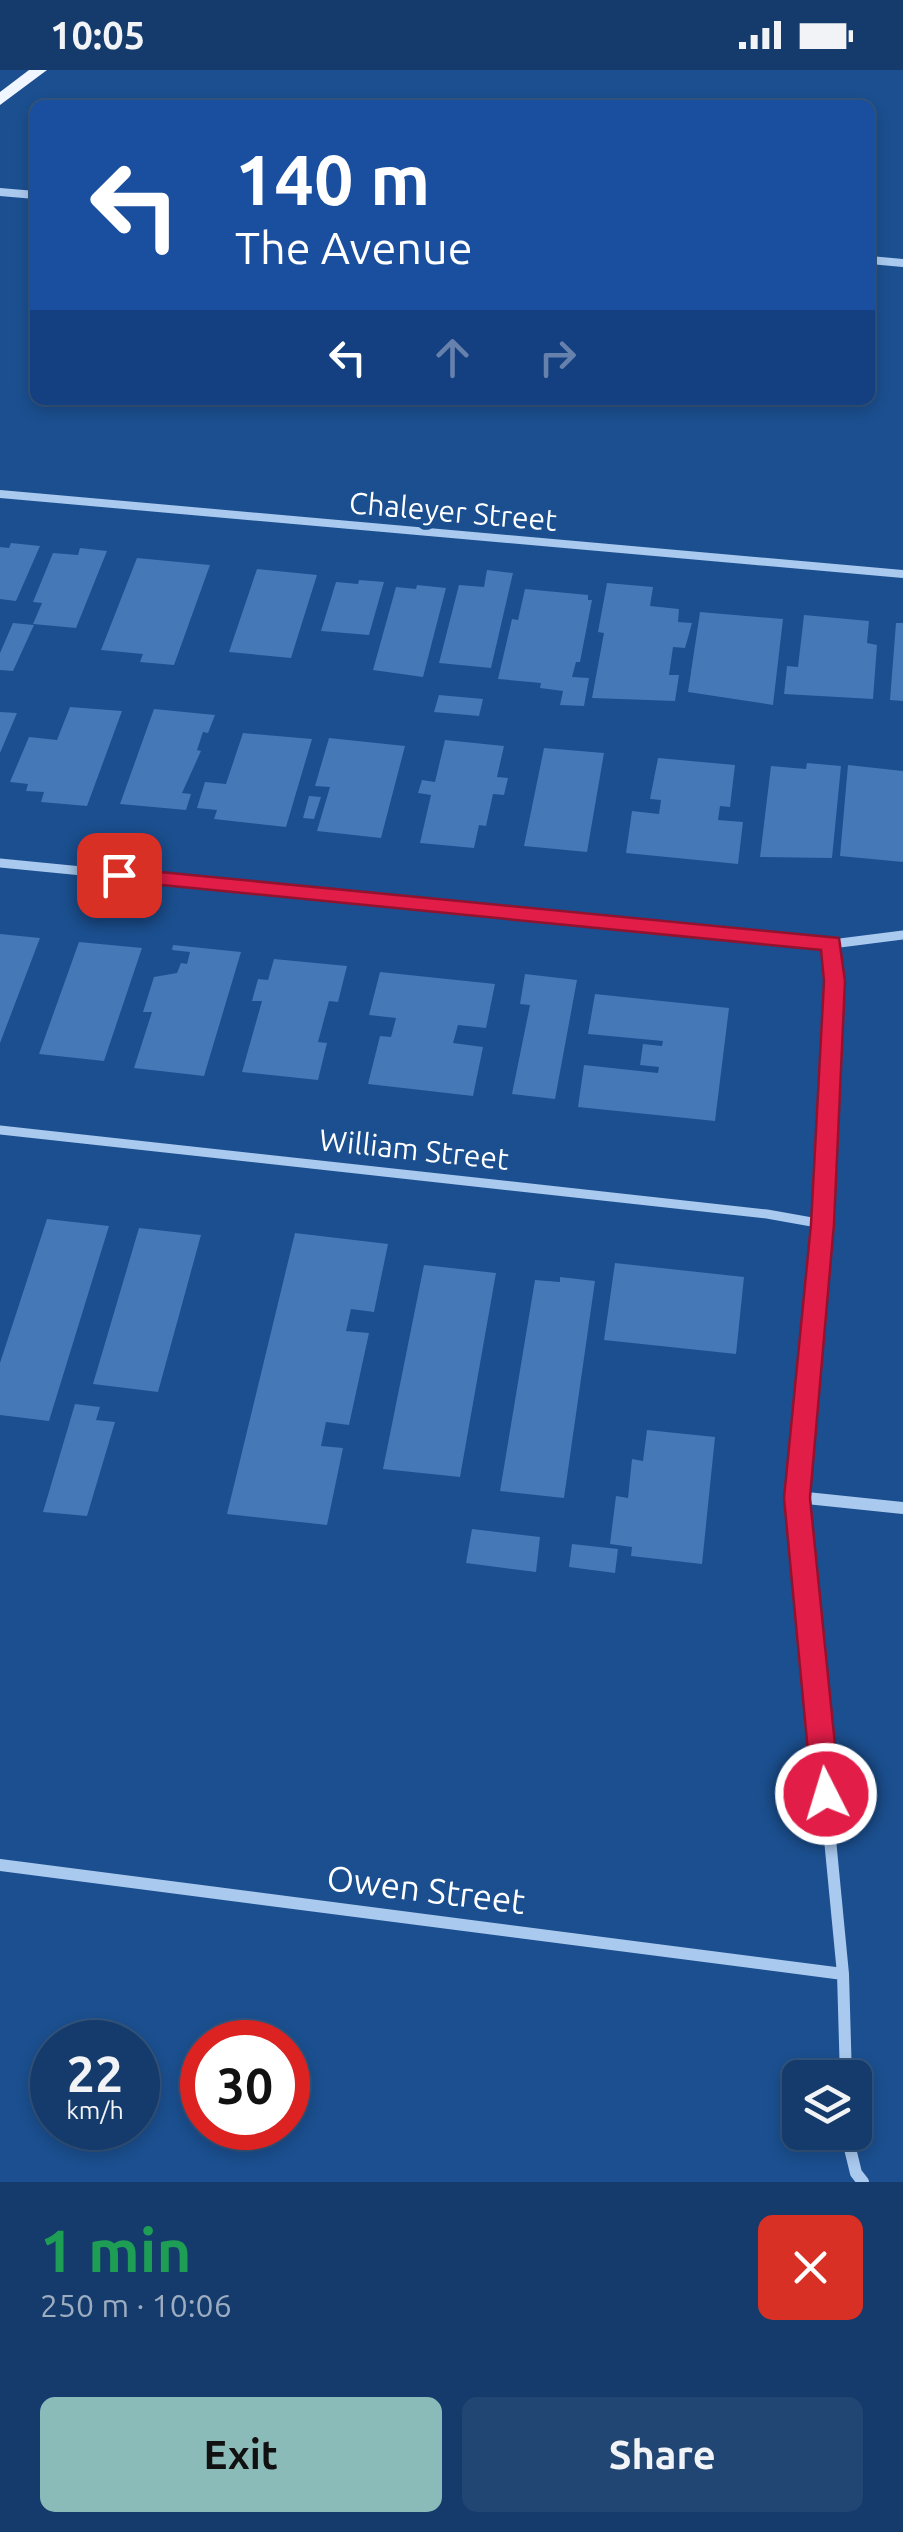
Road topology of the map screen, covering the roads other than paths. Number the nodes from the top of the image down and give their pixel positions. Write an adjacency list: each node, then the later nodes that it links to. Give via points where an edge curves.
1 (39, 70): 2 (main road)
2 (0, 100)
3 (0, 192): 4 (street)
4 (30, 195)
5 (875, 260): 6 (street)
6 (903, 263)
7 (0, 494): 8 (street, Chaleyer Street)
8 (903, 574)
9 (0, 863): 11 (street)
10 (903, 934): 11 (street)
11 (832, 944): 13 (street)
12 (0, 1130): 13 (street, William Street)
13 (823, 1224): 14 (street)
14 (797, 1498): 15 (street); 17 (street)
15 (903, 1508)
16 (0, 1864): 17 (street, Owen Street)
17 (844, 1974): 18 (street)
18 (846, 2060)
19 (850, 2150): 20 (street)
20 (864, 2182)

